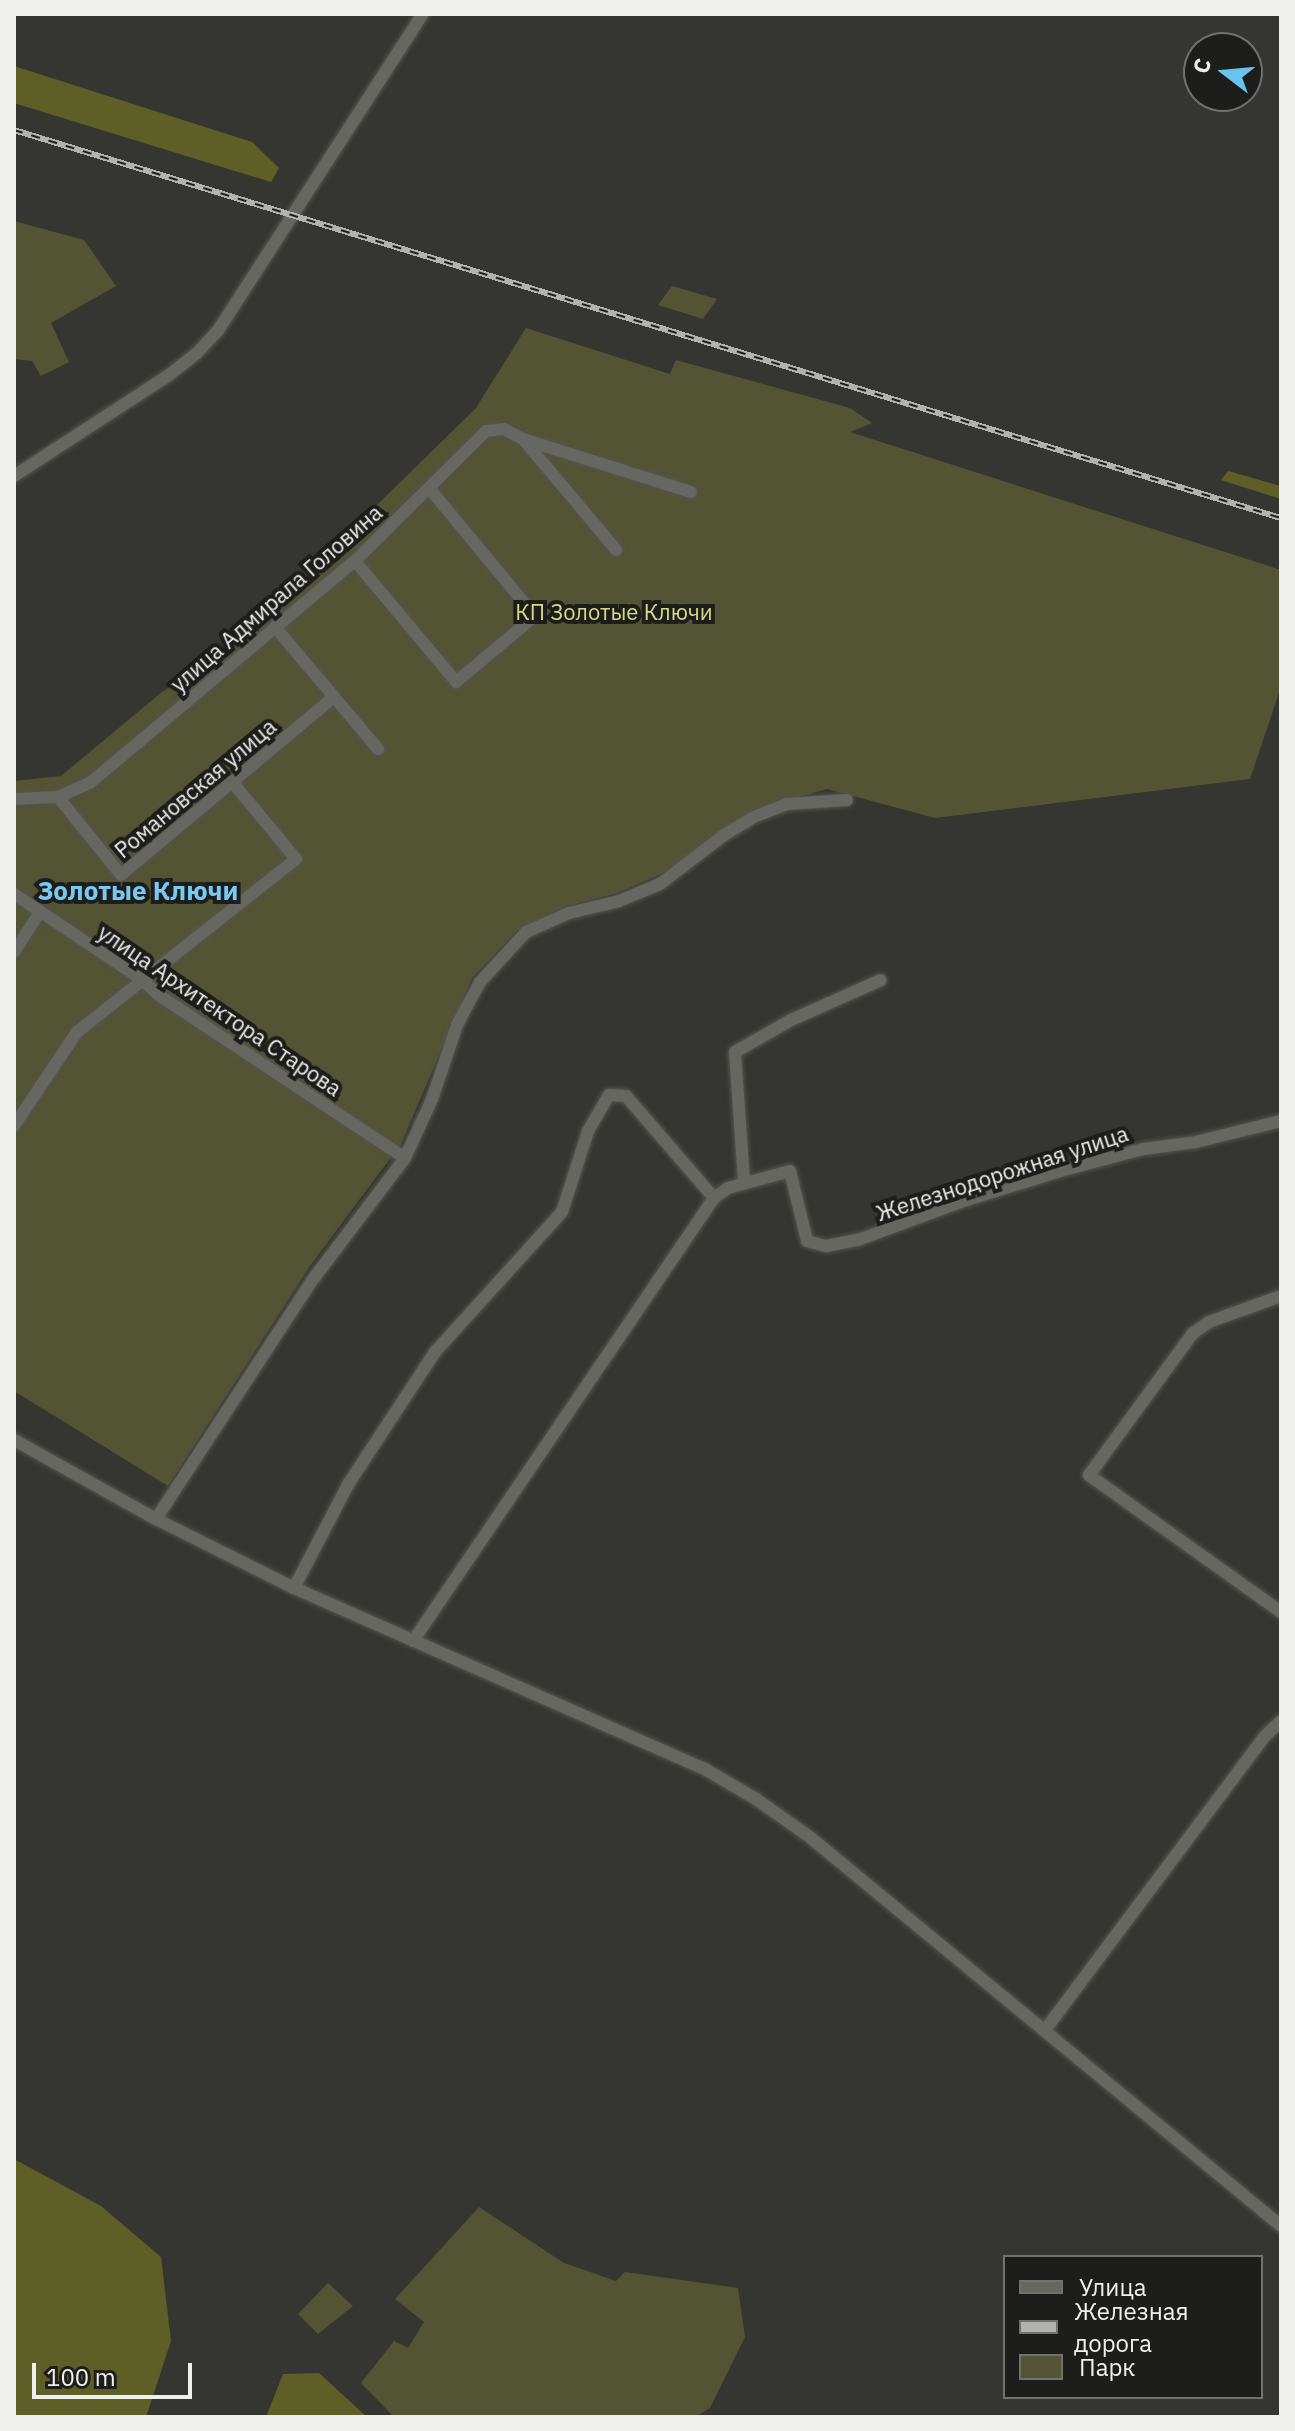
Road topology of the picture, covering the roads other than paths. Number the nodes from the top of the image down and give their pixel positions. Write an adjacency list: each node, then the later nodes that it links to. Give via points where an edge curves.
1 (423, 14): 3 (street, via 211,338 169,375)
2 (523, 439): 4 (street, улица Адмирала Головина, via 504,429 486,431); 5 (street, улица Адмирала Головина); 6 (street)
3 (14, 476)
4 (429, 488): 7 (street, улица Адмирала Головина); 7 (street, via 535,616 456,682)
5 (691, 492)
6 (616, 550)
7 (355, 561): 8 (street, улица Адмирала Головина)
8 (275, 627): 9 (street); 12 (street, улица Адмирала Головина, via 90,783)
9 (334, 697): 10 (street); 11 (street, Романовская улица)
10 (378, 749)
11 (232, 782): 12 (street, Романовская улица, via 121,875); 18 (street, via 296,859)
12 (58, 797): 13 (street, улица Адмирала Головина)
13 (14, 799)
14 (847, 800): 23 (street, via 787,804 756,816 660,884 526,932 480,982 457,1025)
15 (14, 894): 16 (street, улица Архитектора Старова)
16 (40, 912): 17 (street); 18 (street, улица Архитектора Старова)
17 (14, 952)
18 (141, 979): 20 (street, via 77,1032); 23 (street, улица Архитектора Старова)
19 (881, 980): 24 (street, via 735,1052)
20 (20, 1105): 22 (street)
21 (1281, 1121): 24 (street, Железнодорожная улица, via 1060,1171 858,1240 826,1246 807,1241 790,1171)
22 (14, 1126)
23 (405, 1158): 28 (street, via 314,1278)
24 (744, 1181): 25 (street)
25 (714, 1198): 29 (street, via 626,1096 609,1095 588,1131 562,1212 435,1352 349,1483); 31 (street)
26 (1281, 1296): 30 (street, via 1193,1333 1089,1475)
27 (14, 1440): 28 (street)
28 (156, 1519): 29 (street)
29 (294, 1588): 31 (street)
30 (1281, 1612)
31 (413, 1641): 33 (street, via 703,1768 756,1799)
32 (1281, 1721): 33 (street)
33 (1045, 2030): 34 (street)
34 (1281, 2226)

